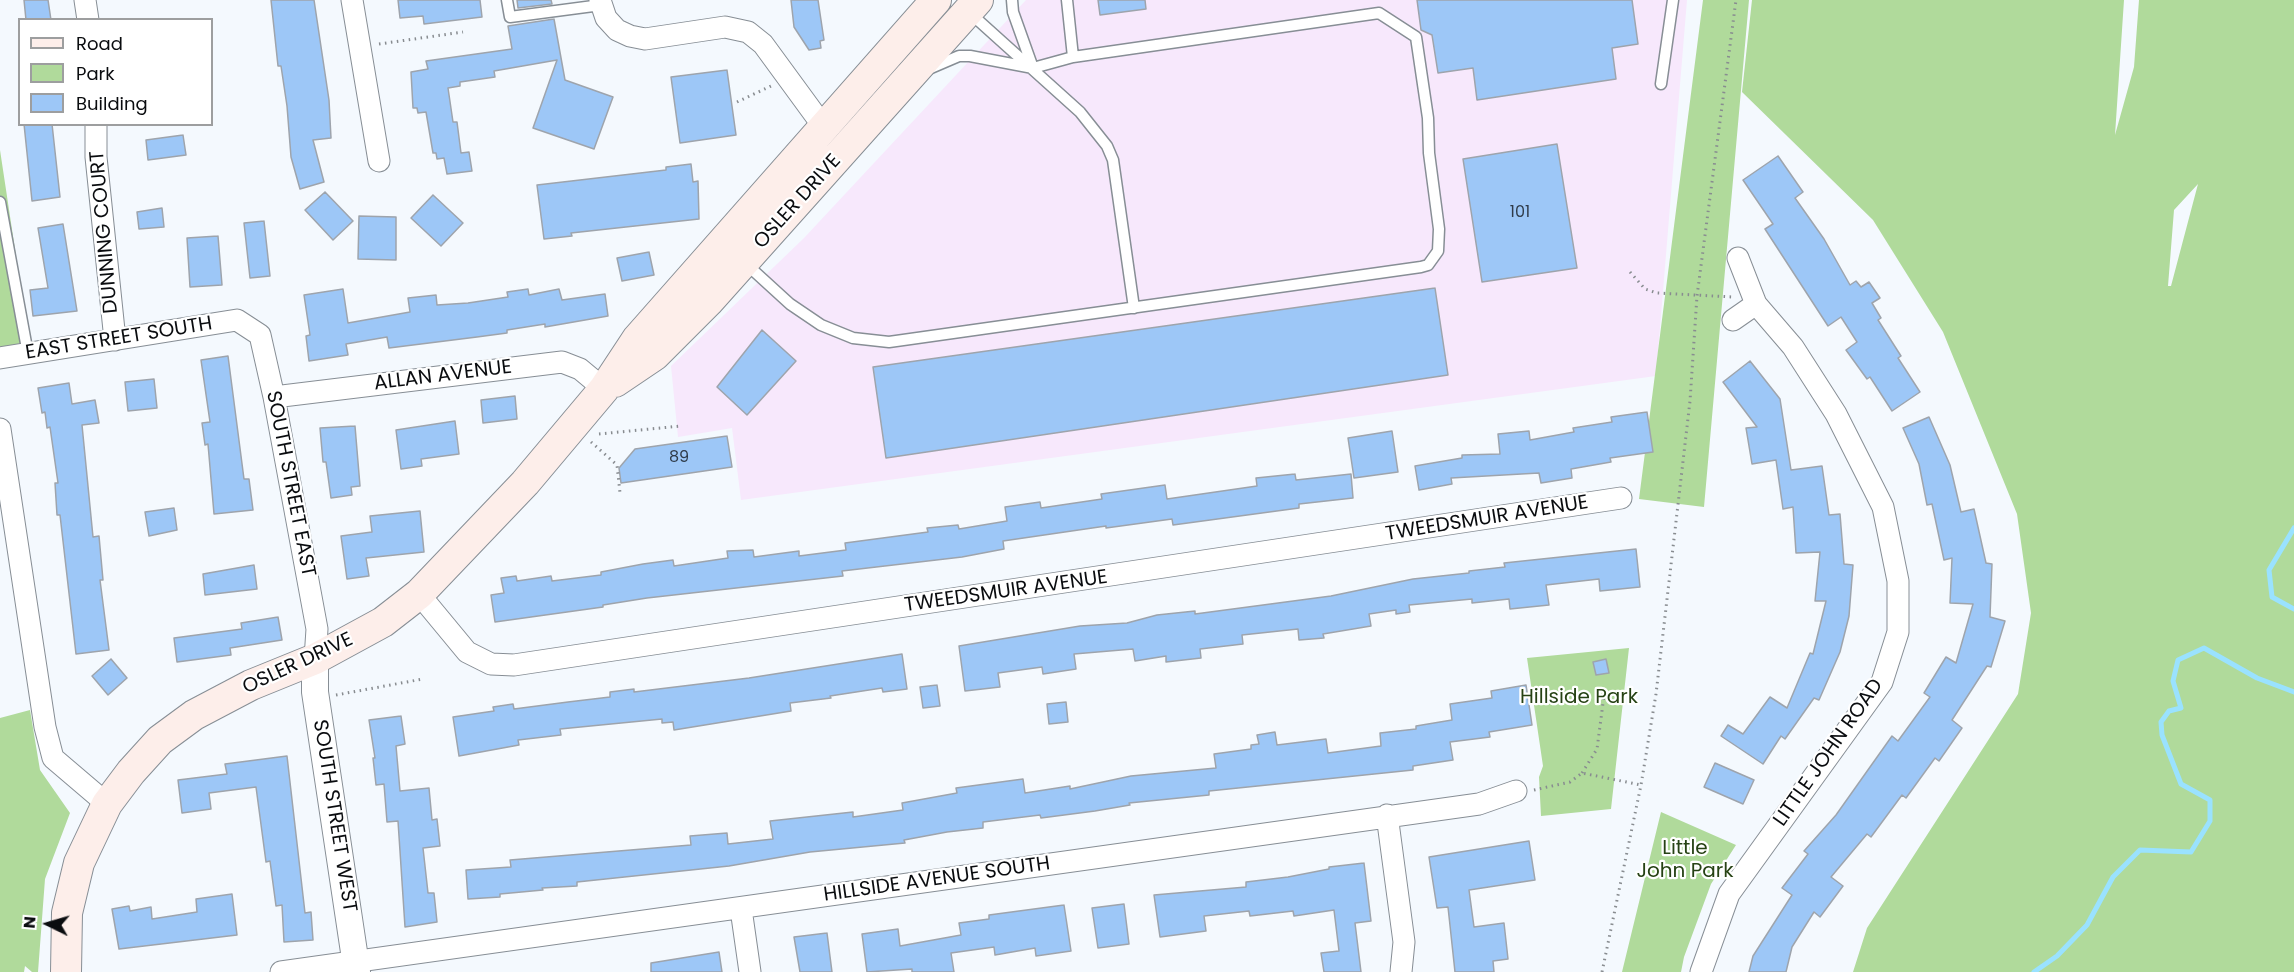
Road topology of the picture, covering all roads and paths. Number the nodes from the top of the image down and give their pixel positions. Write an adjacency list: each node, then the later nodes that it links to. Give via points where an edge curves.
1 (85, 0): 11 (street)
2 (352, 0): 13 (street)
3 (507, 0): 9 (lane, via 510,17)
4 (936, 0): 21 (main road, OSLER DRIVE)
5 (1012, 0): 15 (lane)
6 (1067, 0): 14 (lane)
7 (1673, 0): 17 (lane)
8 (1736, 0): 27 (path)
9 (600, 2): 16 (street, via 617,30 630,36 645,39 725,27 748,32 763,44)
10 (967, 4): 15 (lane); 18 (main road, OSLER DRIVE)
11 (88, 18)
12 (464, 32): 13 (path)
13 (360, 47): 22 (street)
14 (1073, 57): 15 (lane); 29 (lane, via 1379,13 1416,37 1440,240 1428,265)
15 (1033, 68): 18 (lane, via 977,56 958,56 938,63); 29 (lane, via 1085,116 1110,151)
16 (787, 77): 19 (path); 21 (street)
17 (1661, 84)
18 (900, 87): 24 (main road, OSLER DRIVE)
19 (737, 102)
20 (96, 126): 32 (street, DUNNING COURT)
21 (824, 126): 24 (main road, OSLER DRIVE)
22 (379, 161)
23 (0, 202): 33 (lane)
24 (734, 252): 29 (lane, via 811,319 843,335 875,342); 35 (main road, OSLER DRIVE, via 655,355)
25 (1738, 258): 28 (street, LITTLE JOHN ROAD)
26 (1630, 272): 27 (path, via 1645,290)
27 (1697, 296): 28 (path, via 1713,294); 49 (path, via 1690,401 1656,694)
28 (1755, 303): 31 (street); 60 (street, LITTLE JOHN ROAD, via 1793,347 1836,414 1882,507 1898,581 1898,632 1882,682 1729,894)
29 (1134, 308)
30 (237, 320): 32 (street, EAST STREET SOUTH); 36 (street, SOUTH STREET EAST, via 260,335)
31 (1733, 320)
32 (115, 340): 33 (street, EAST STREET SOUTH)
33 (28, 354): 34 (street, EAST STREET SOUTH)
34 (0, 358)
35 (604, 389): 36 (street, ALLAN AVENUE, via 580,369 562,362); 43 (main road, OSLER DRIVE, via 525,483)
36 (274, 397): 44 (street, SOUTH STREET EAST, via 317,629)
37 (681, 426): 39 (path)
38 (0, 429): 51 (street, via 53,758)
39 (599, 434)
40 (591, 442): 41 (path, via 617,465)
41 (620, 494)
42 (1621, 498): 43 (street, TWEEDSMUIR AVENUE, via 514,665 491,664 467,652)
43 (419, 594): 44 (main road, OSLER DRIVE, via 383,622)
44 (315, 659): 51 (main road, OSLER DRIVE, via 251,685 194,716 160,740); 54 (street, SOUTH STREET WEST, via 315,692)
45 (423, 679): 47 (path)
46 (1605, 688): 48 (path, via 1597,749)
47 (335, 696)
48 (1582, 773): 49 (path); 50 (path, via 1553,788)
49 (1641, 785): 59 (path)
50 (1516, 791): 52 (street, HILLSIDE AVENUE SOUTH, via 1479,804)
51 (107, 804): 55 (main road, OSLER DRIVE, via 79,863 67,913)
52 (1387, 815): 53 (street, HILLSIDE AVENUE SOUTH); 58 (street, via 1404,942)
53 (741, 909): 54 (street, HILLSIDE AVENUE SOUTH); 57 (street)
54 (357, 967): 56 (street, HILLSIDE AVENUE SOUTH)
55 (66, 972)
56 (281, 972)
57 (750, 972)
58 (1401, 972)
59 (1602, 972)
60 (1701, 972)

